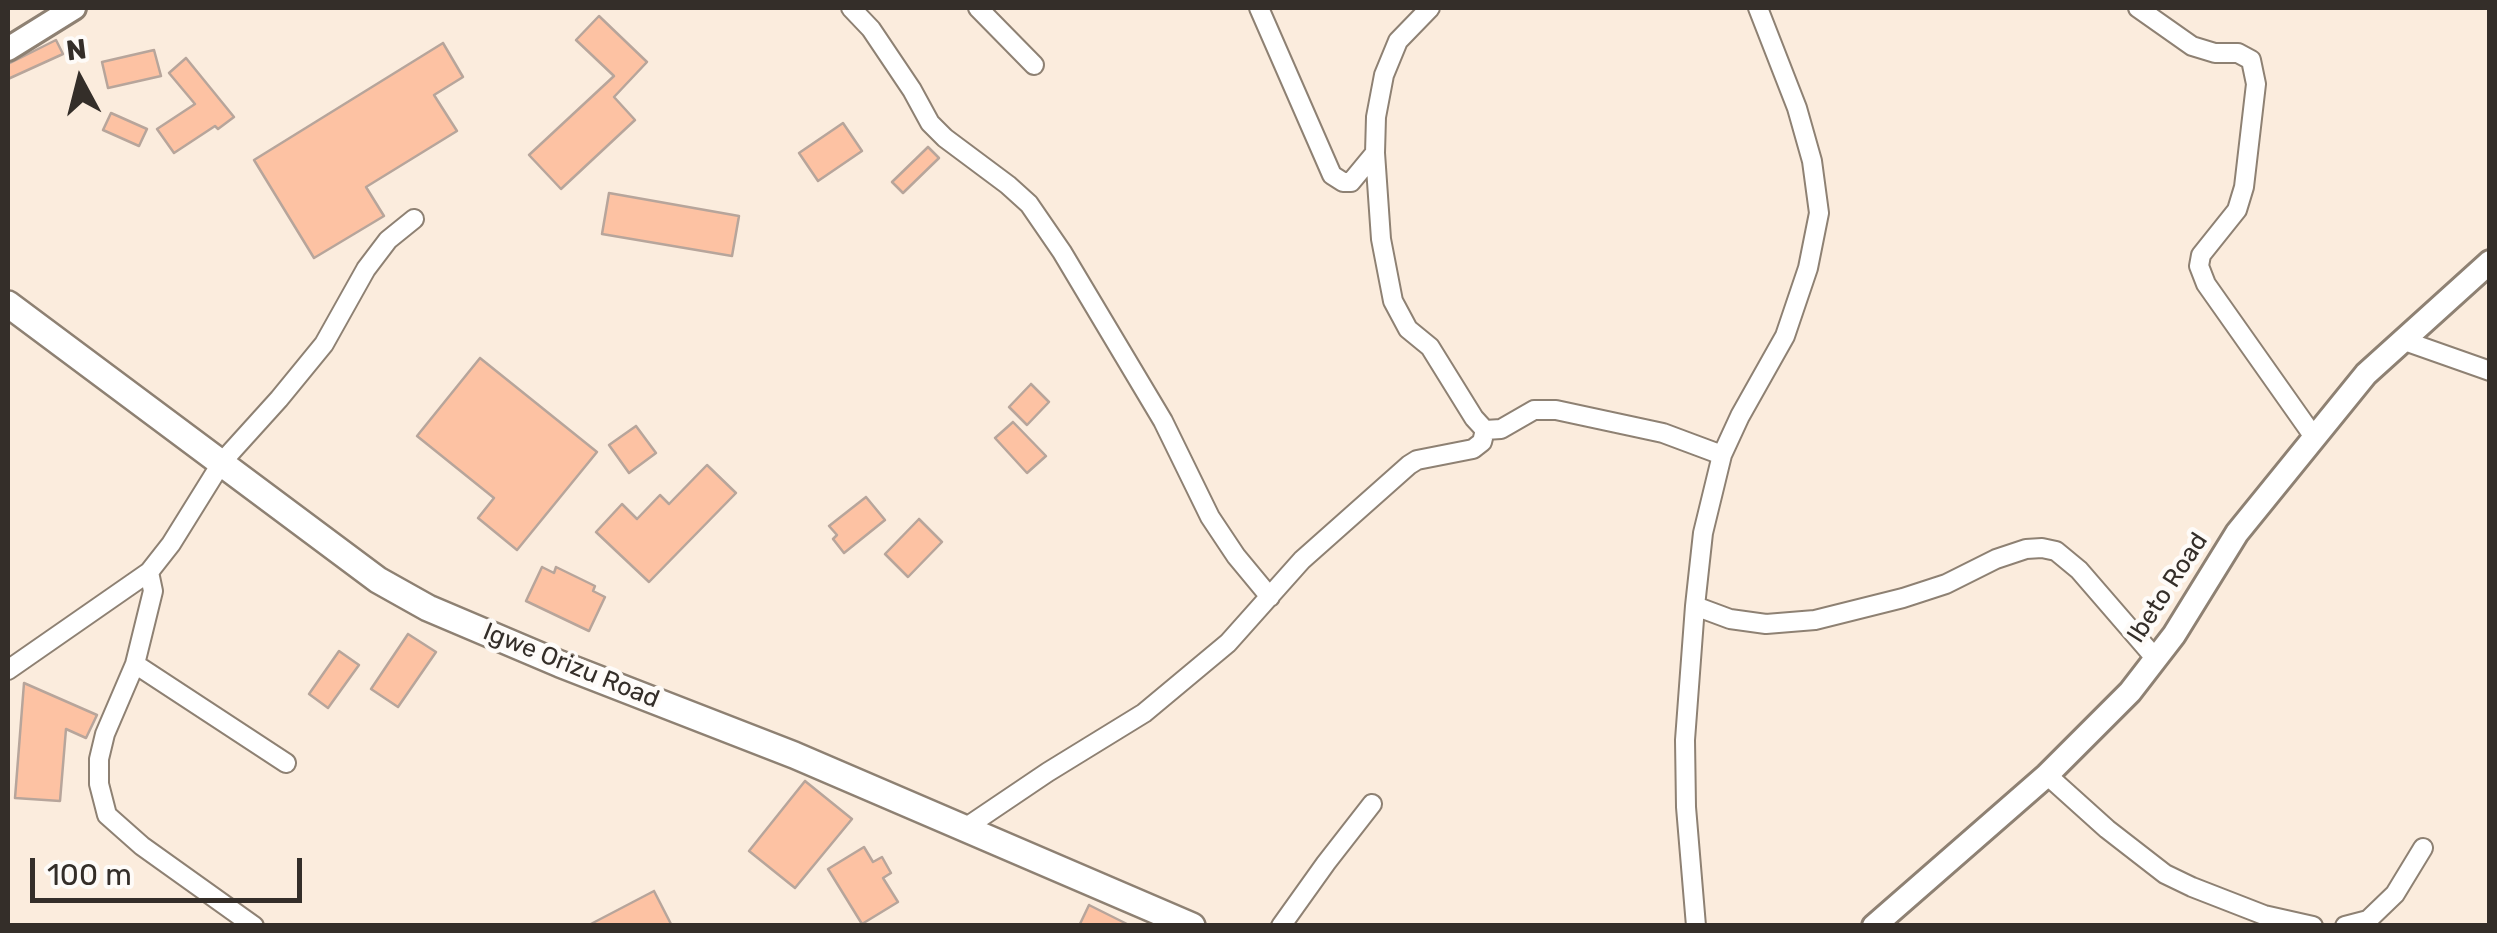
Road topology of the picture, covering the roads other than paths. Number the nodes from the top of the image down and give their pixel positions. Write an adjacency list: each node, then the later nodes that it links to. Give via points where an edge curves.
1 (74, 8): 8 (street)
2 (851, 8): 21 (street, via 930,123 1029,204 1163,421 1210,517)
3 (978, 8): 9 (street)
4 (1259, 8): 10 (street, via 1332,175 1352,182)
5 (1430, 8): 10 (street, via 1398,41 1384,76)
6 (1758, 8): 18 (street, via 1812,161 1819,212 1785,336)
7 (2138, 8): 17 (street, via 2192,46 2251,60 2256,84 2244,187 2237,210 2201,254 2199,266)
8 (8, 49)
9 (1034, 65)
10 (1375, 152): 16 (street, via 1392,301)
11 (414, 219): 19 (street, via 388,240 324,344)
12 (2490, 262): 14 (street, Ibeto Road)
13 (8, 304): 19 (main road, Igwe Orizu Road)
14 (2402, 340): 15 (street); 17 (street, Ibeto Road)
15 (2490, 371)
16 (1485, 430): 18 (street, via 1501,429 1534,410 1556,410 1663,433); 21 (street, via 1472,449 1409,465)
17 (2314, 437): 23 (street, Ibeto Road, via 2237,533)
18 (1722, 454): 22 (street)
19 (222, 462): 20 (street); 29 (main road, Igwe Orizu Road, via 378,580 428,608)
20 (149, 572): 24 (street, via 153,591); 25 (street)
21 (1270, 597): 29 (street, via 1228,643 1144,713)
22 (1694, 606): 23 (street, via 1766,624 1815,620 1903,598 1996,559 2042,548 2079,570); 34 (street, via 1686,806)
23 (2156, 658): 27 (street, Ibeto Road)
24 (135, 664): 26 (street); 31 (street, via 100,758 107,814)
25 (8, 670)
26 (286, 763)
27 (2046, 775): 35 (street, Ibeto Road); 36 (street, via 2165,874 2264,915)
28 (1372, 804): 33 (street)
29 (965, 828): 32 (main road, Igwe Orizu Road)
30 (2423, 848): 37 (street, via 2395,894 2368,920)
31 (254, 926)
32 (1192, 926)
33 (1281, 926)
34 (1696, 926)
35 (1874, 926)
36 (2313, 926)
37 (2344, 926)

